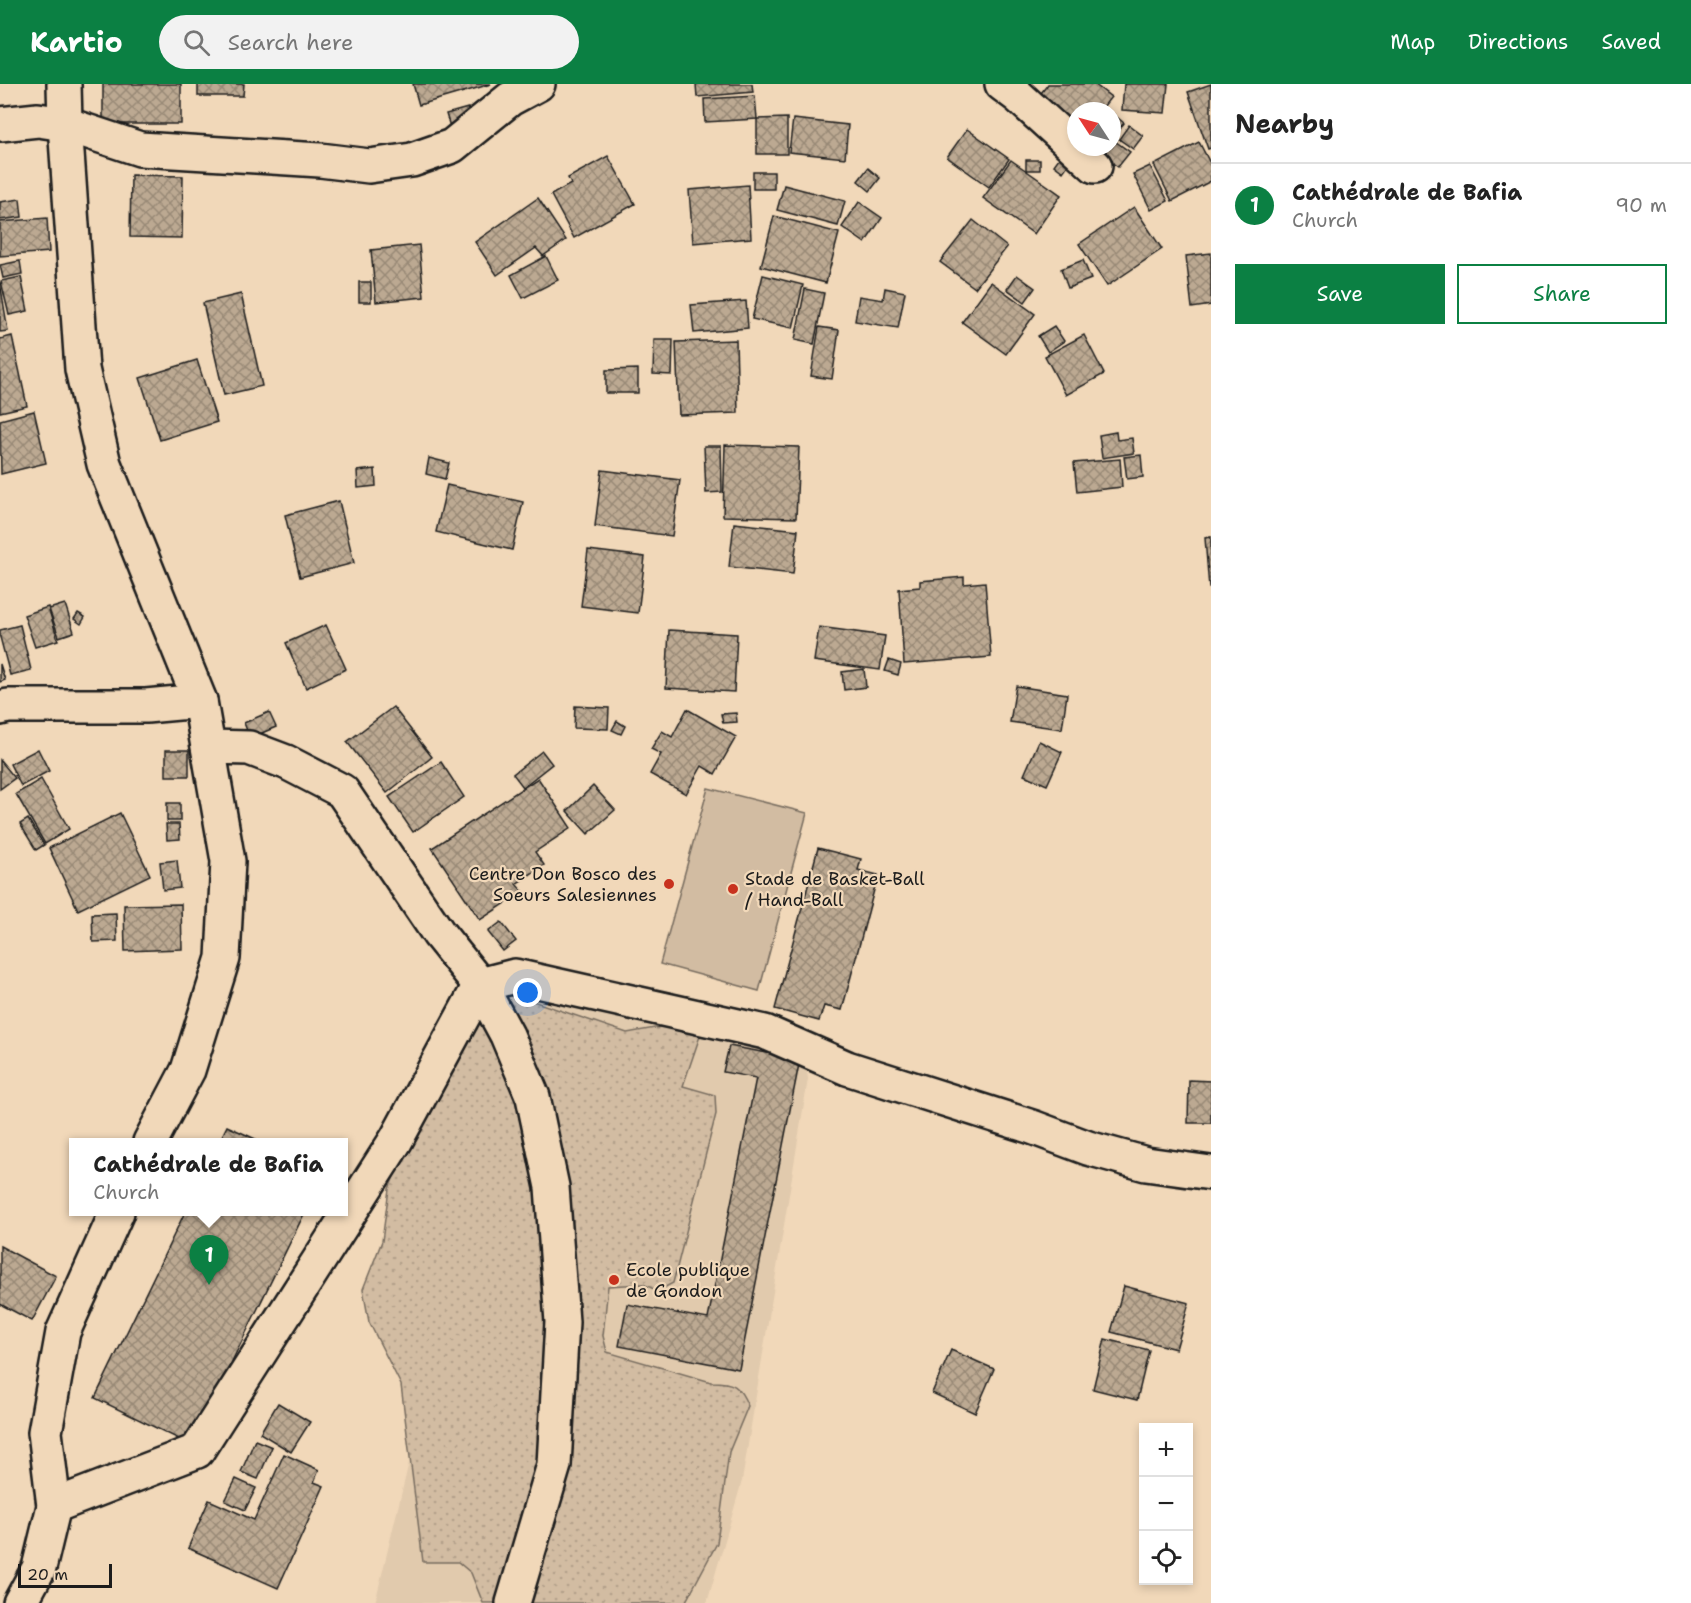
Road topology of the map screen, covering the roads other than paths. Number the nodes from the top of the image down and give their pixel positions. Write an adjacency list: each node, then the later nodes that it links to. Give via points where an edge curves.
1 (64, 84): 5 (street)
2 (538, 84): 5 (street, via 510,99 452,146 412,159 369,166 140,149)
3 (1002, 84): 6 (street)
4 (0, 124): 5 (street, via 38,120)
5 (65, 124): 7 (street, via 82,369 104,464)
6 (1095, 166)
7 (200, 701): 8 (street, via 146,706); 9 (street)
8 (0, 708)
9 (209, 747): 10 (street, via 249,748 342,791); 11 (street, via 228,861 222,958 188,1070)
10 (480, 986): 12 (street, via 515,976 765,1032 847,1068 1088,1148 1146,1164); 13 (street, via 396,1140); 18 (street, via 507,1035 533,1097 552,1187 562,1322 554,1466)
11 (153, 1138)
12 (1211, 1173)
13 (348, 1215)
14 (115, 1216): 16 (street, via 63,1332 45,1432)
15 (347, 1216): 16 (street, via 197,1451)
16 (54, 1506): 17 (street, via 39,1568)
17 (20, 1603)
18 (513, 1603)

